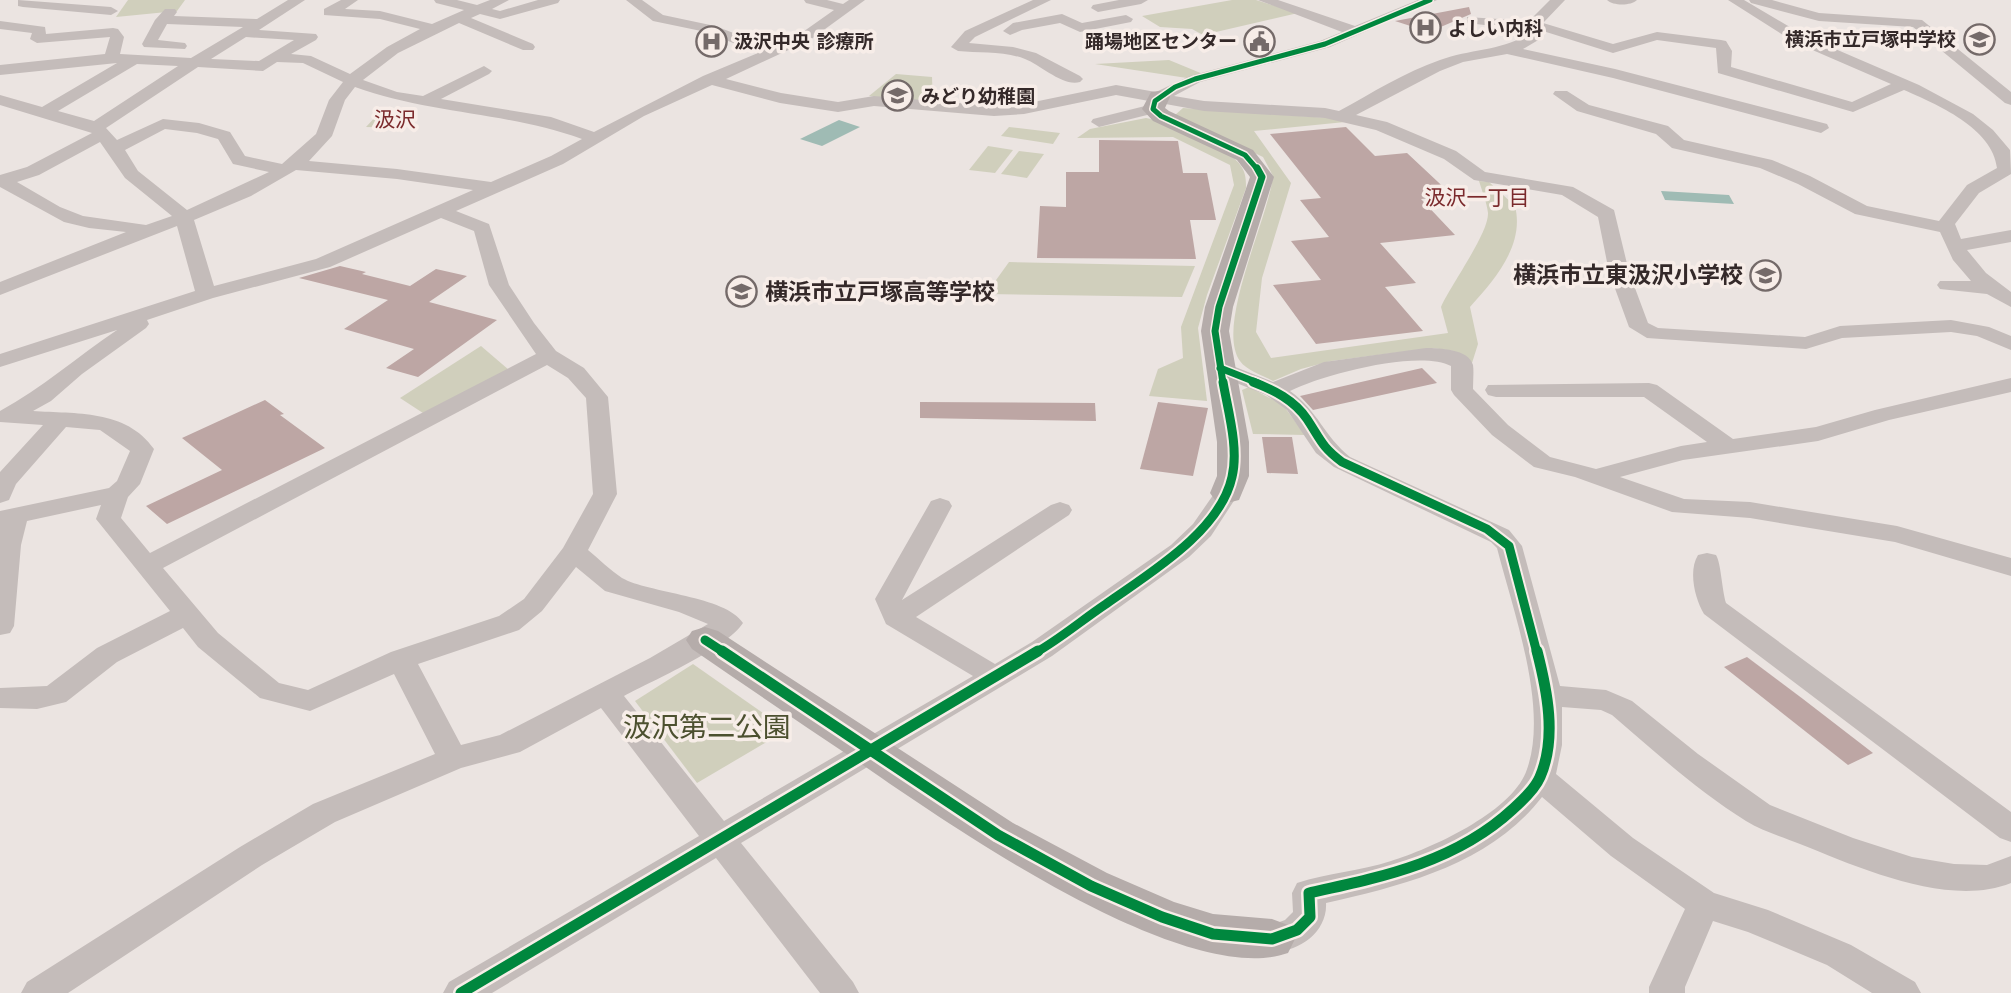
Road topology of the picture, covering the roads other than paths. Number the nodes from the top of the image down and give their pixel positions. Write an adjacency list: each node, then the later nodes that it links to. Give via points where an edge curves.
1 (351, 0): 18 (street)
2 (441, 0): 19 (street)
3 (502, 0): 19 (street)
4 (553, 0): 19 (street, via 500,15)
5 (633, 0): 35 (street, via 658,18 710,29)
6 (811, 0): 17 (street)
7 (1009, 0): 20 (street)
8 (1141, 0): 20 (street)
9 (1265, 0): 30 (street)
10 (1430, 0): 30 (street)
11 (1558, 0): 27 (street)
12 (1614, 0): 13 (street)
13 (1630, 0)
14 (1735, 0): 45 (street, via 1807,43)
15 (1756, 0): 48 (street, via 1819,17 1916,23)
16 (22, 3): 21 (street)
17 (851, 5): 35 (street, via 805,37)
18 (307, 8): 25 (street); 28 (street, via 380,15)
19 (479, 9): 22 (street)
20 (1050, 9): 23 (street, via 1080,28); 29 (street); 43 (street, via 970,34 958,47 1013,51)
21 (111, 11)
22 (460, 18): 28 (street); 33 (street)
23 (1126, 19)
24 (1472, 20): 27 (street)
25 (260, 23): 31 (street); 32 (street, via 166,16 149,44)
26 (0, 25): 36 (street, via 40,30 37,39 113,32 117,37)
27 (1536, 25): 34 (street, via 1535,36); 45 (street, via 1614,49 1657,36 1721,44 1723,71 1853,107)
28 (435, 29): 44 (street, via 388,53)
29 (1010, 31)
30 (1357, 32): 50 (street, via 1195,79)
31 (244, 33): 32 (street); 37 (street, via 312,37)
32 (218, 47): 39 (street)
33 (528, 47)
34 (1511, 51): 52 (street, via 1451,61); 54 (street)
35 (770, 52): 42 (street)
36 (111, 58): 38 (street); 40 (street)
37 (274, 58): 39 (street, via 262,66); 44 (street, via 306,59)
38 (134, 59): 39 (street); 51 (street)
39 (195, 62): 55 (street)
40 (0, 70)
41 (484, 71): 49 (street)
42 (708, 79): 50 (street, via 838,107 874,102 994,111 1116,90); 56 (street)
43 (1075, 79)
44 (352, 81): 49 (street); 58 (street, via 337,99 326,132)
45 (1901, 85): 63 (street, via 1957,111 1989,135 2004,157 2006,170 1973,189)
46 (1561, 94): 63 (street, via 1583,107 1662,130 1678,144 1766,164 1861,210)
47 (0, 100): 51 (street)
48 (2011, 100)
49 (425, 101): 56 (street, via 551,122)
50 (1156, 103): 52 (street); 53 (street); 77 (street, via 1161,116 1245,155 1262,177 1219,307 1215,331)
51 (43, 113): 55 (street)
52 (1343, 116): 74 (street, via 1381,126 1450,155 1480,176 1567,191 1607,214 1619,272 1639,327 1654,334 1806,343 1840,332 1951,326 1982,331)
53 (1099, 122)
54 (1821, 128)
55 (99, 130): 57 (street); 59 (street, via 33,171)
56 (596, 138): 60 (street)
57 (115, 148): 58 (street, via 163,124 224,136 239,160); 62 (street, via 131,174)
58 (288, 167): 60 (street, via 397,174); 62 (street, via 254,188)
59 (1, 181): 64 (street, via 69,218 128,224)
60 (494, 188): 61 (street)
61 (440, 211): 70 (street, via 323,263); 75 (street, via 482,228 499,285)
62 (184, 219): 64 (street); 70 (street)
63 (1947, 228): 66 (street)
64 (146, 231): 69 (street)
65 (2011, 236): 66 (street)
66 (1956, 246): 68 (street, via 1963,261)
67 (1947, 285): 68 (street)
68 (1991, 288): 71 (street)
69 (0, 289)
70 (206, 294): 72 (street)
71 (2011, 301)
72 (159, 309): 76 (street); 81 (street, via 43,396)
73 (0, 343): 76 (street)
74 (2011, 344)
75 (548, 356): 91 (street, via 576,373 597,397 605,494); 93 (street)
76 (10, 357)
77 (1220, 368): 79 (street); 85 (street, via 1233,442 1233,476)
78 (2011, 386): 83 (street, via 1818,434)
79 (1274, 390): 84 (street, via 1328,368 1437,354 1453,358 1462,363 1462,390 1500,430 1542,462); 102 (street, via 1295,405 1324,448 1342,462 1500,536 1509,546)
80 (1496, 390): 83 (street, via 1649,390)
81 (4, 418): 82 (street)
82 (61, 419): 86 (street, via 104,423 142,449 128,484); 87 (street, via 4,482)
83 (1729, 447): 84 (street, via 1681,453)
84 (1595, 476): 94 (street, via 1681,507 1750,510 1897,534)
85 (1227, 493): 100 (street, via 1202,530 1180,551)
86 (117, 494): 90 (street); 93 (street, via 108,519)
87 (0, 495)
88 (940, 506): 96 (street, via 888,599)
89 (1060, 510): 96 (street)
90 (8, 518): 97 (street)
91 (574, 552): 98 (street, via 614,585 688,605 729,623); 99 (street, via 533,605 509,623)
92 (1707, 561): 107 (street, via 1714,608)
93 (147, 565): 95 (street)
94 (2011, 567)
95 (187, 614): 99 (street, via 208,640 270,691 310,701); 103 (street, via 107,655 56,695)
96 (896, 617): 100 (street)
97 (0, 626)
98 (705, 640): 101 (street); 104 (street)
99 (401, 659): 105 (street)
100 (996, 677): 104 (street)
101 (606, 694): 105 (street, via 509,744); 108 (street)
102 (1548, 695): 106 (street, via 1547,745); 109 (street, via 1614,704 1759,814 1844,848 1912,870 1954,877 1988,878)
103 (0, 698)
104 (870, 749): 108 (street); 111 (street, via 998,835 1091,886 1213,934)
105 (453, 759): 112 (street, via 324,813)
106 (1539, 778): 110 (street, via 1622,847); 111 (street, via 1493,827 1449,853 1391,876 1310,893 1310,917 1297,930)
107 (2011, 829)
108 (722, 841): 113 (street); 114 (street)
109 (2011, 869)
110 (1704, 904): 115 (street); 116 (street, via 1839,955)
111 (1272, 939)
112 (39, 993)
113 (461, 993)
114 (841, 993)
115 (1667, 993)
116 (1903, 993)

